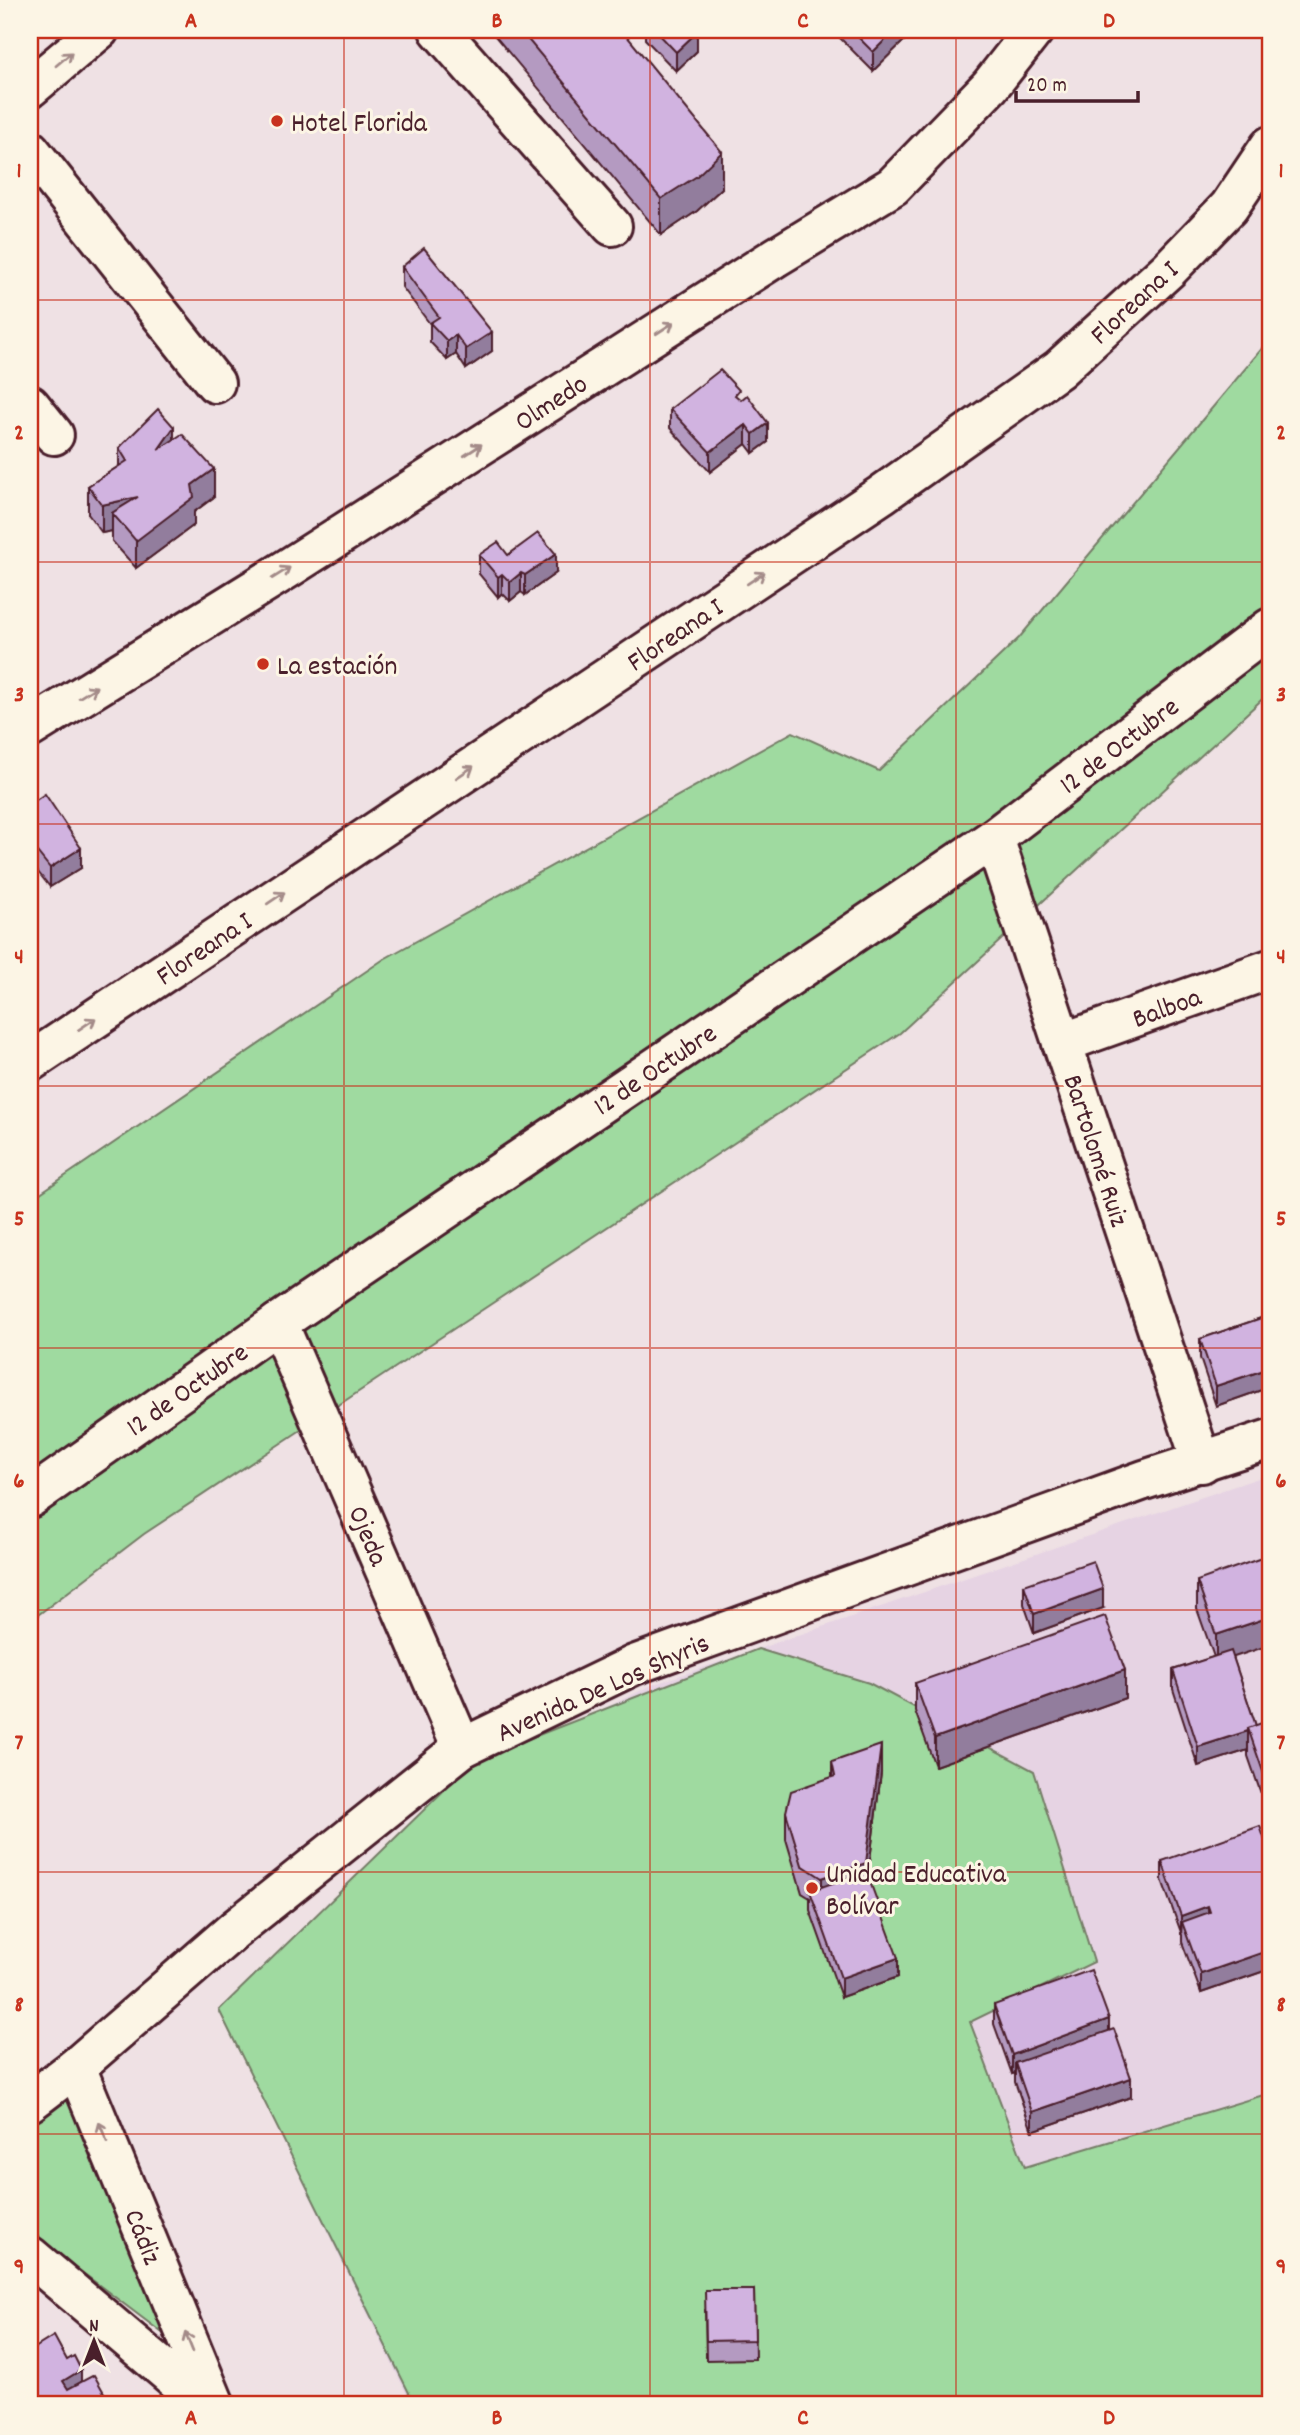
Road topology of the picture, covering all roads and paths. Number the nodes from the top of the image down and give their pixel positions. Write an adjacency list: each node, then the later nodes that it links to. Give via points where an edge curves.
1 (99, 30): 4 (street, one-way to 1)
2 (439, 30): 7 (street)
3 (1034, 30): 12 (street, Olmedo, one-way to 3, via 893,186 990,86)
4 (30, 88)
5 (1270, 146): 16 (street, Floreana I, one-way to 5, via 881,495 1059,369 1229,207)
6 (30, 150): 8 (street)
7 (612, 226)
8 (215, 383)
9 (30, 405): 10 (street)
10 (54, 435)
11 (1270, 628): 13 (street, 12 de Octubre)
12 (30, 728)
13 (994, 838): 15 (street, Bartolomé Ruiz); 17 (street, 12 de Octubre)
14 (1270, 969): 15 (street, Balboa)
15 (1062, 1043): 19 (street, Bartolomé Ruiz)
16 (30, 1062)
17 (278, 1323): 20 (street, 12 de Octubre); 21 (street, Ojeda)
18 (1270, 1439): 19 (street, Avenida De Los Shyris)
19 (1202, 1463): 21 (street, Avenida De Los Shyris, via 634,1665)
20 (30, 1498)
21 (462, 1748): 22 (street, Avenida De Los Shyris, via 234,1930)
22 (76, 2067): 23 (street, Avenida De Los Shyris); 26 (street, Cádiz, one-way to 22)
23 (30, 2102)
24 (30, 2256): 25 (street)
25 (206, 2405)
26 (215, 2405)

